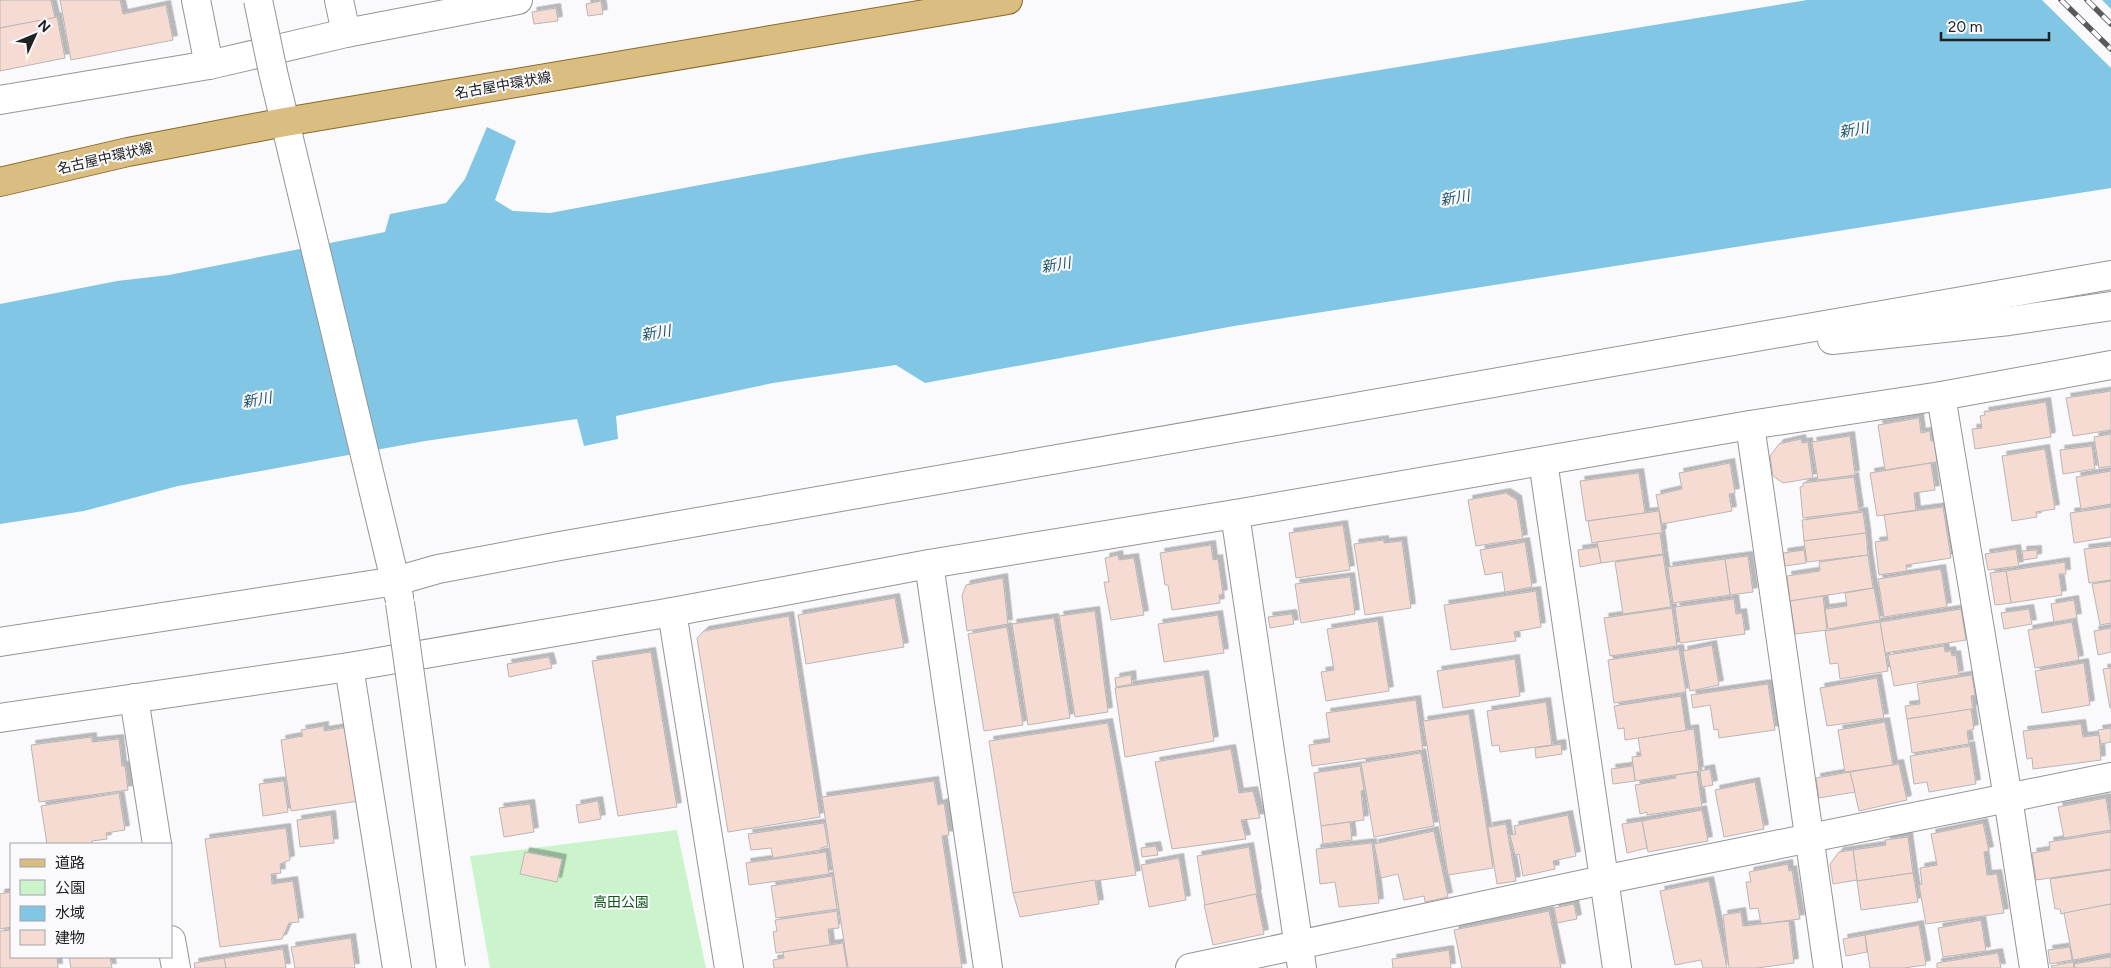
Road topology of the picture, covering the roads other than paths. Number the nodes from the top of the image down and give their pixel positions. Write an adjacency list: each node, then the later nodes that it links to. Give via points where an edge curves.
1 (196, 0): 7 (street)
2 (258, 0): 9 (street, bridge)
3 (339, 0): 6 (street)
4 (518, 0): 6 (street)
5 (1008, 0): 9 (main road, 名古屋中環状線)
6 (346, 33): 7 (street)
7 (209, 65): 8 (street)
8 (0, 100)
9 (285, 122): 10 (main road, 名古屋中環状線, via 128,152); 20 (street)
10 (0, 182)
11 (2111, 275): 14 (street)
12 (2111, 306): 14 (street, via 2009,321)
13 (2111, 365): 15 (street)
14 (1567, 370): 20 (street, via 560,546 438,569)
15 (1940, 396): 16 (street); 27 (street)
16 (1750, 425): 17 (street); 28 (street)
17 (1543, 461): 18 (street); 30 (street)
18 (1235, 514): 19 (street); 32 (street)
19 (929, 564): 21 (street); 37 (street)
20 (396, 583): 22 (street); 35 (street, bridge)
21 (672, 612): 23 (street); 36 (street)
22 (0, 642)
23 (350, 667): 24 (street); 34 (street)
24 (134, 698): 25 (street); 29 (street)
25 (0, 718)
26 (2111, 777): 27 (street)
27 (2008, 798): 28 (street); 41 (street)
28 (1809, 840): 30 (street); 40 (street)
29 (156, 843)
30 (1603, 880): 32 (street); 39 (street)
31 (172, 946): 33 (street)
32 (1300, 957): 38 (street)
33 (176, 968)
34 (397, 968)
35 (451, 968)
36 (729, 968)
37 (988, 968)
38 (1190, 968)
39 (1617, 968)
40 (1828, 968)
41 (2034, 968)

